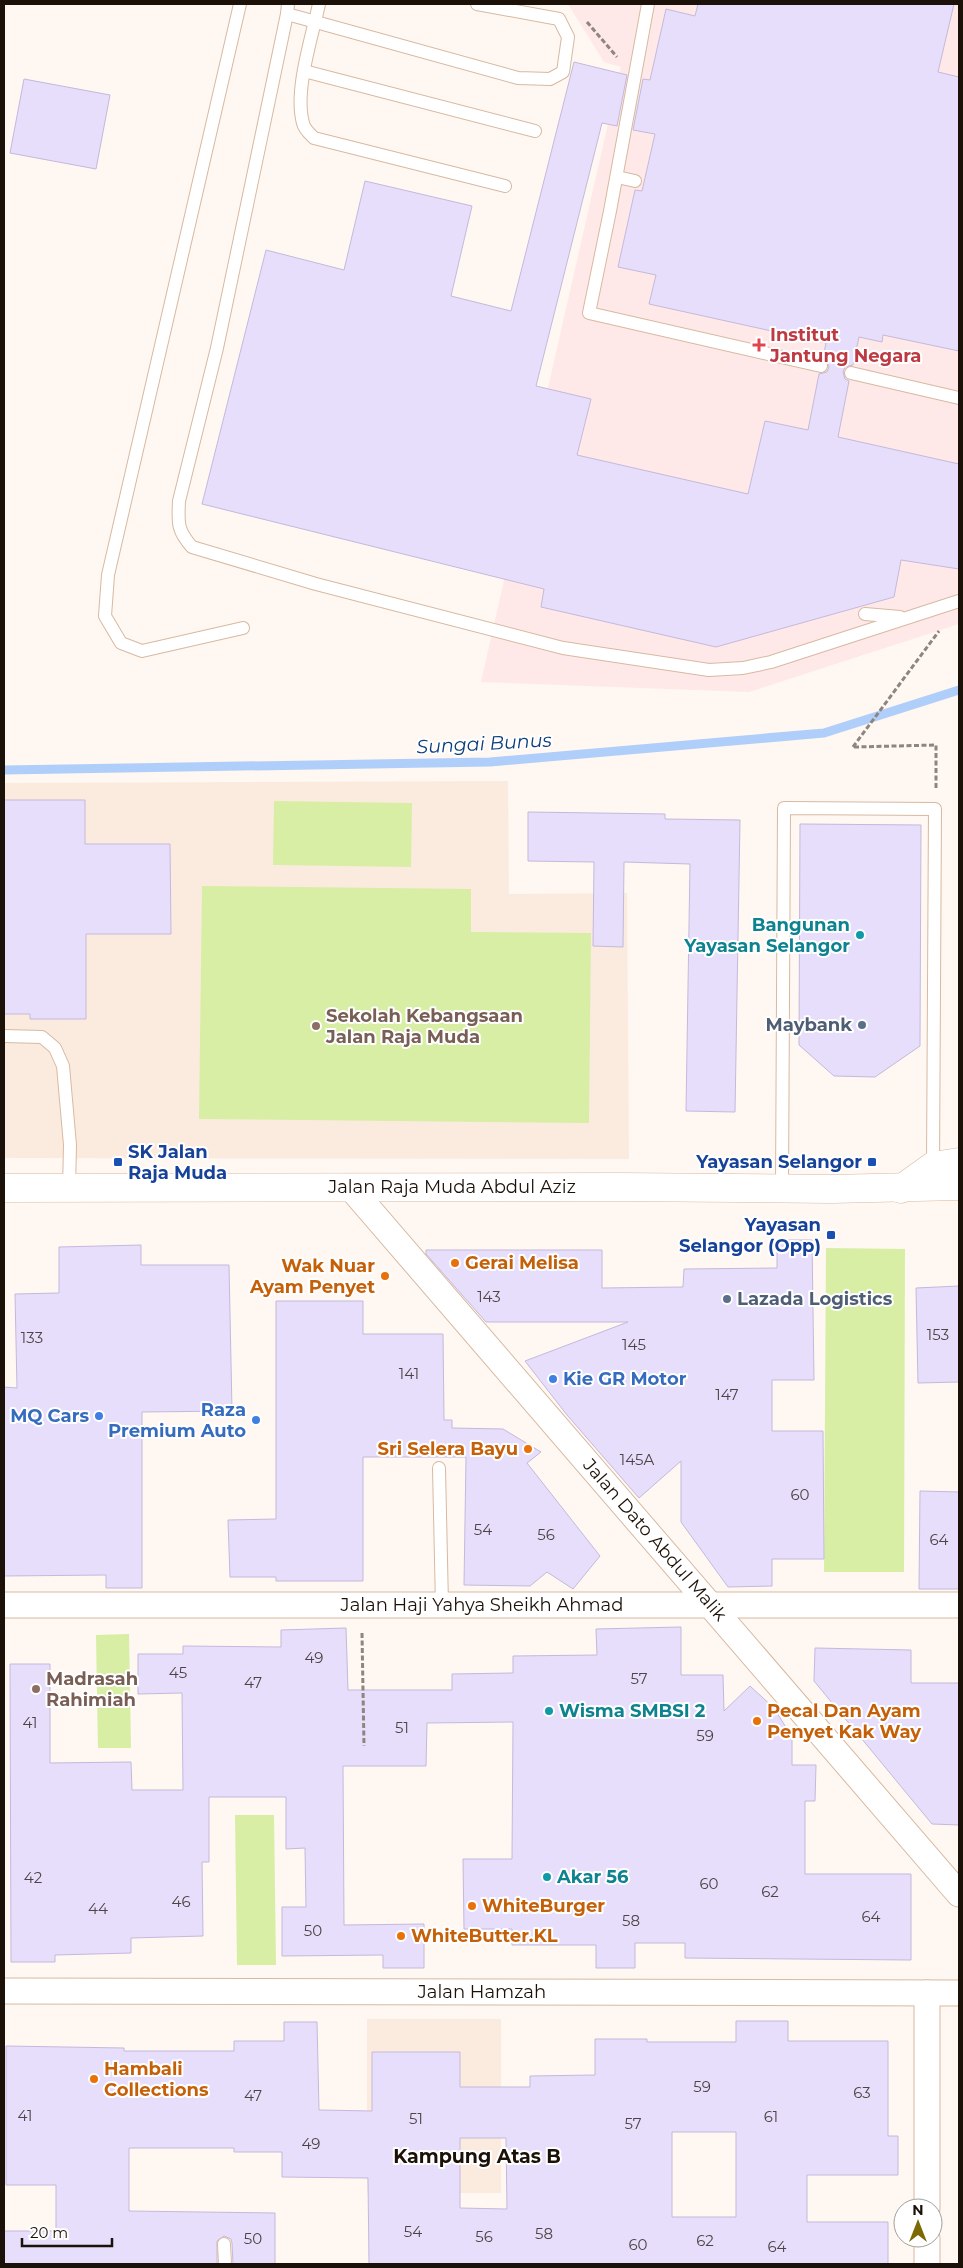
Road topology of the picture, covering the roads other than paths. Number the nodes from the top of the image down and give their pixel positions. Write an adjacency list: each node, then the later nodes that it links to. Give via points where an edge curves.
1 (240, 4): 18 (lane, via 108,575 105,616 121,643 142,651)
2 (318, 4): 6 (lane)
3 (477, 4): 6 (lane, via 559,19 568,37 563,72 550,79 518,78)
4 (648, 4): 9 (lane)
5 (288, 9): 6 (lane); 17 (lane, via 217,348 179,501 181,535 192,547 316,584 563,648 709,670 771,662)
6 (315, 22): 7 (lane)
7 (304, 71): 8 (lane); 11 (lane, via 303,125 314,138)
8 (535, 131)
9 (617, 177): 10 (lane); 12 (lane, via 589,313)
10 (635, 181)
11 (505, 186)
12 (821, 366)
13 (851, 373): 14 (lane)
14 (959, 398)
15 (959, 601): 17 (lane)
16 (865, 614): 17 (lane)
17 (908, 618)
18 (243, 628)
19 (4, 1036): 24 (lane, via 42,1036 55,1048 64,1066)
20 (946, 1164): 25 (lane, via 936,809 784,808); 26 (main road)
21 (959, 1186): 26 (main road, Jalan Raja Muda Abdul Aziz)
22 (350, 1187): 24 (main road, Jalan Raja Muda Abdul Aziz); 25 (main road, Jalan Raja Muda Abdul Aziz); 28 (street, Jalan Dato Abdul Malik)
23 (4, 1188): 24 (main road, Jalan Raja Muda Abdul Aziz)
24 (70, 1188)
25 (782, 1189): 26 (main road, Jalan Raja Muda Abdul Aziz)
26 (901, 1189)
27 (439, 1468): 31 (lane)
28 (710, 1604): 29 (street, Jalan Haji Yahya Sheikh Ahmad); 31 (street, Jalan Haji Yahya Sheikh Ahmad); 32 (street, Jalan Dato Abdul Malik)
29 (959, 1604)
30 (4, 1605): 31 (street, Jalan Haji Yahya Sheikh Ahmad)
31 (442, 1605)
32 (959, 1894)
33 (4, 1991): 34 (street, Jalan Hamzah)
34 (927, 1993): 35 (street, Jalan Hamzah); 36 (street)
35 (959, 1993)
36 (927, 2198)
37 (224, 2244): 39 (lane)
38 (927, 2248): 40 (street)
39 (225, 2264)
40 (927, 2264)

